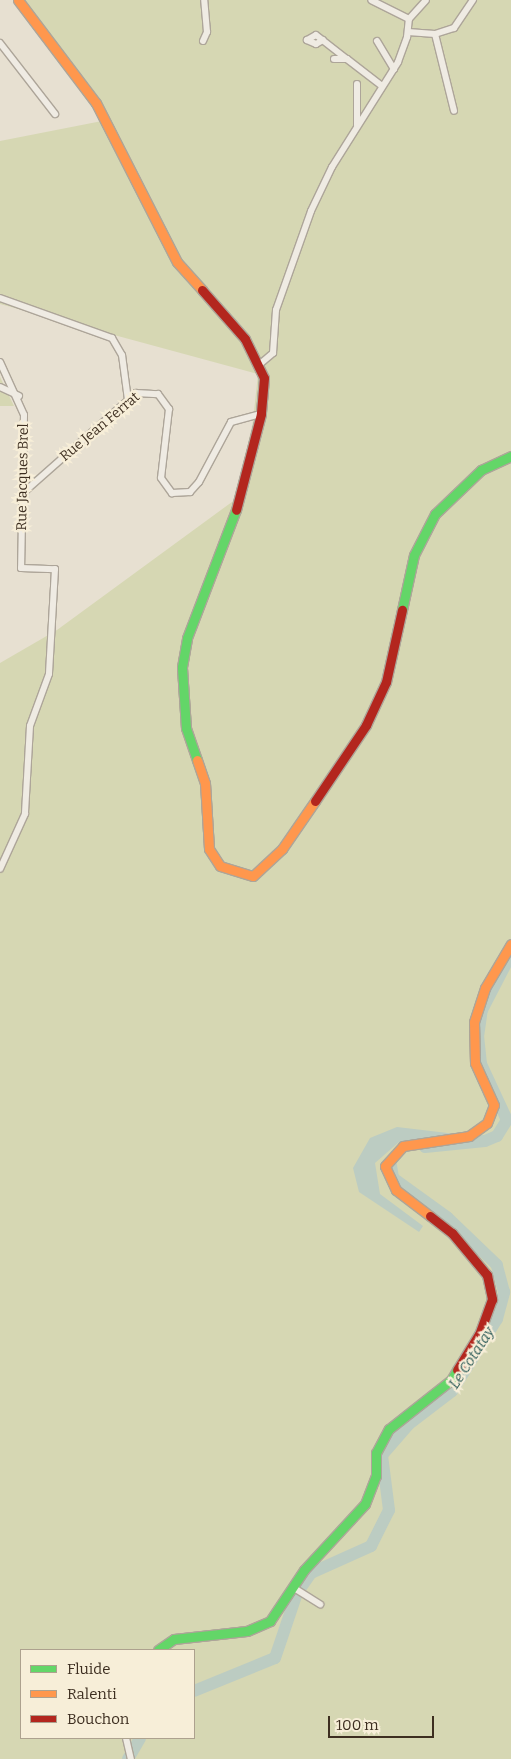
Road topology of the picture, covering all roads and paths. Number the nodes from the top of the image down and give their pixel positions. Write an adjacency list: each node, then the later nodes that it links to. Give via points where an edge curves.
1 (18, 0): 24 (street, via 96,103 177,262 245,339)
2 (204, 0): 11 (street, via 207,32)
3 (371, 0): 6 (street)
4 (426, 0): 7 (street)
5 (473, 0): 9 (street, via 454,28)
6 (388, 3): 7 (street)
7 (409, 19): 8 (street)
8 (408, 32): 9 (street); 16 (street)
9 (435, 34): 19 (street)
10 (322, 40): 15 (street)
11 (203, 41)
12 (376, 41): 16 (street)
13 (1, 47): 20 (street)
14 (334, 59): 15 (street)
15 (347, 59): 18 (street)
16 (394, 68): 18 (street)
17 (357, 84): 21 (street)
18 (382, 86): 21 (street)
19 (454, 111)
20 (55, 114)
21 (357, 126): 24 (street, via 311,211 276,310 273,353)
22 (0, 298): 27 (street, via 112,338 122,355)
23 (0, 362): 26 (street, Rue Jacques Brel)
24 (260, 364): 28 (street, via 264,378)
25 (0, 387): 26 (street)
26 (19, 396): 30 (street, Rue Jacques Brel, via 24,415)
27 (128, 400): 28 (street, Rue Jean Ferrat, via 146,390 165,401 168,420 160,478 164,487 182,494 199,482 231,422); 30 (street, Rue Jean Ferrat)
28 (261, 414): 29 (street, via 240,503 187,638 182,667 186,728 208,797 209,849 220,866 241,876 253,876 269,865 366,725 386,682 414,555 436,514 481,470)
29 (511, 456)
30 (23, 493): 31 (street, Rue Jacques Brel, via 21,568 55,569 49,674 30,726 25,814)
31 (0, 868)
32 (511, 944): 33 (street, via 485,988 474,1022 475,1063 494,1105 488,1123 469,1136 403,1146 385,1166 396,1190 442,1224 480,1263 491,1286 488,1316 452,1380 389,1429 376,1454 376,1476 365,1504)
33 (296, 1589): 34 (street); 35 (street, via 259,1627 174,1639)
34 (320, 1604)
35 (159, 1649)
36 (126, 1739): 37 (street)
37 (129, 1756)

